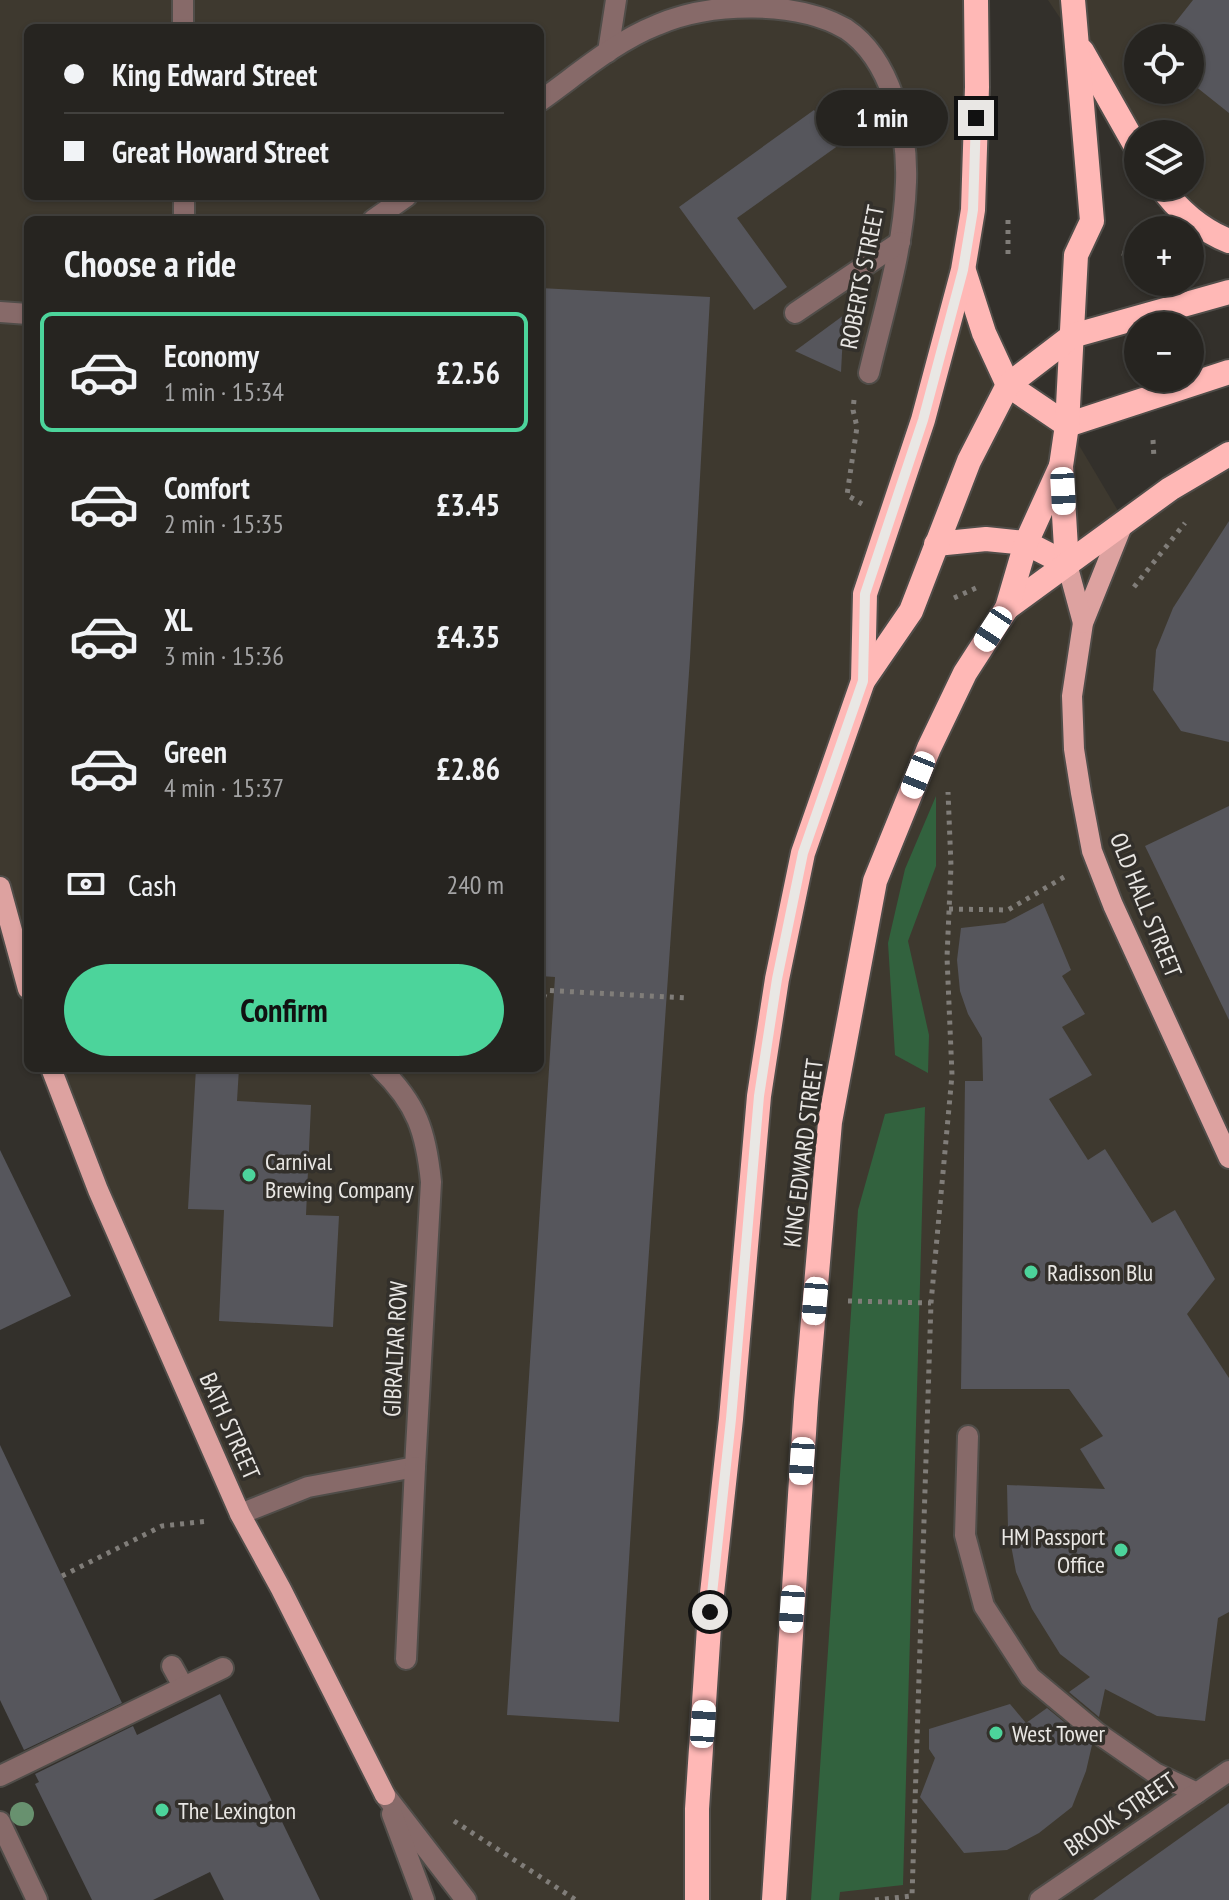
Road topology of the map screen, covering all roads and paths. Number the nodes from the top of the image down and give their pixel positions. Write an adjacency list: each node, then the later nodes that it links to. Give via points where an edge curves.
1 (183, 0): 5 (street)
2 (616, 0): 7 (street)
3 (976, 0): 15 (highway, via 973,210)
4 (1073, 0): 6 (highway)
5 (183, 24)
6 (1077, 42): 9 (highway); 20 (highway, via 1092,221 1076,255)
7 (608, 52): 8 (street, ROBERTS STREET); 14 (street, ROBERTS STREET, via 655,25 745,6 816,14 847,29 877,61 895,102 906,181)
8 (544, 98)
9 (1124, 125)
10 (401, 200): 12 (street)
11 (1170, 200): 13 (highway, via 1211,234)
12 (379, 216)
13 (1229, 241)
14 (900, 242): 18 (street); 22 (street, ROBERTS STREET)
15 (963, 270): 23 (highway); 41 (highway, via 923,420 865,594)
16 (1229, 292): 20 (highway)
17 (0, 312): 19 (street)
18 (795, 313)
19 (24, 314)
20 (1072, 336): 23 (highway, KING EDWARD STREET); 25 (highway)
21 (1229, 372): 25 (highway)
22 (869, 373)
23 (1008, 385): 25 (highway); 34 (highway, KING EDWARD STREET, via 969,461)
24 (855, 395): 30 (path, via 857,427 847,495)
25 (1067, 425): 28 (highway)
26 (1153, 440): 29 (path)
27 (1229, 454): 32 (highway)
28 (1061, 466): 33 (highway, KING EDWARD STREET); 35 (highway)
29 (1155, 468)
30 (862, 505)
31 (1191, 515): 38 (path, via 1134,585)
32 (1124, 521): 35 (highway); 40 (main road, OLD HALL STREET)
33 (1026, 543): 34 (highway, via 986,539); 35 (highway); 39 (highway, KING EDWARD STREET)
34 (936, 544): 41 (highway, KING EDWARD STREET, via 911,611)
35 (1067, 564): 39 (highway); 40 (main road)
36 (978, 587): 37 (path)
37 (954, 598)
38 (1128, 600)
39 (1007, 608): 52 (highway, KING EDWARD STREET, via 959,685 875,881 830,1122)
40 (1083, 623): 51 (main road, OLD HALL STREET, via 1072,696 1074,749 1092,851)
41 (863, 681): 73 (highway, KING EDWARD STREET, via 803,853 759,1096 710,1612 697,1809)
42 (947, 783): 45 (path)
43 (1064, 877): 45 (path, via 1008,910)
44 (0, 887): 46 (main road)
45 (949, 909): 53 (path, via 952,1075)
46 (24, 974)
47 (544, 991): 48 (path)
48 (687, 998)
49 (53, 1072): 56 (main road, BATH STREET, via 98,1190)
50 (383, 1072): 55 (street, GIBRALTAR ROW, via 417,1117 427,1143 431,1182)
51 (1229, 1158)
52 (815, 1301): 53 (path); 74 (highway, KING EDWARD STREET)
53 (931, 1303): 75 (path, via 912,1896)
54 (968, 1436): 65 (street, via 965,1535 984,1606 1030,1677 1155,1773)
55 (415, 1467): 56 (street, via 308,1487); 59 (street, GIBRALTAR ROW)
56 (240, 1514): 66 (main road, BATH STREET)
57 (210, 1521): 58 (path, via 162,1526)
58 (62, 1576)
59 (406, 1659)
60 (172, 1666): 62 (street)
61 (223, 1668): 62 (street)
62 (183, 1686): 64 (street)
63 (1229, 1771): 65 (street, BROOK STREET)
64 (0, 1776)
65 (1197, 1793): 76 (street, BROOK STREET)
66 (385, 1795): 70 (street, BATH STREET); 71 (street, BATH STREET)
67 (454, 1821): 72 (path)
68 (0, 1822): 69 (street)
69 (37, 1900)
70 (424, 1900)
71 (466, 1900)
72 (576, 1900)
73 (697, 1900)
74 (774, 1900)
75 (875, 1900)
76 (1040, 1900)

